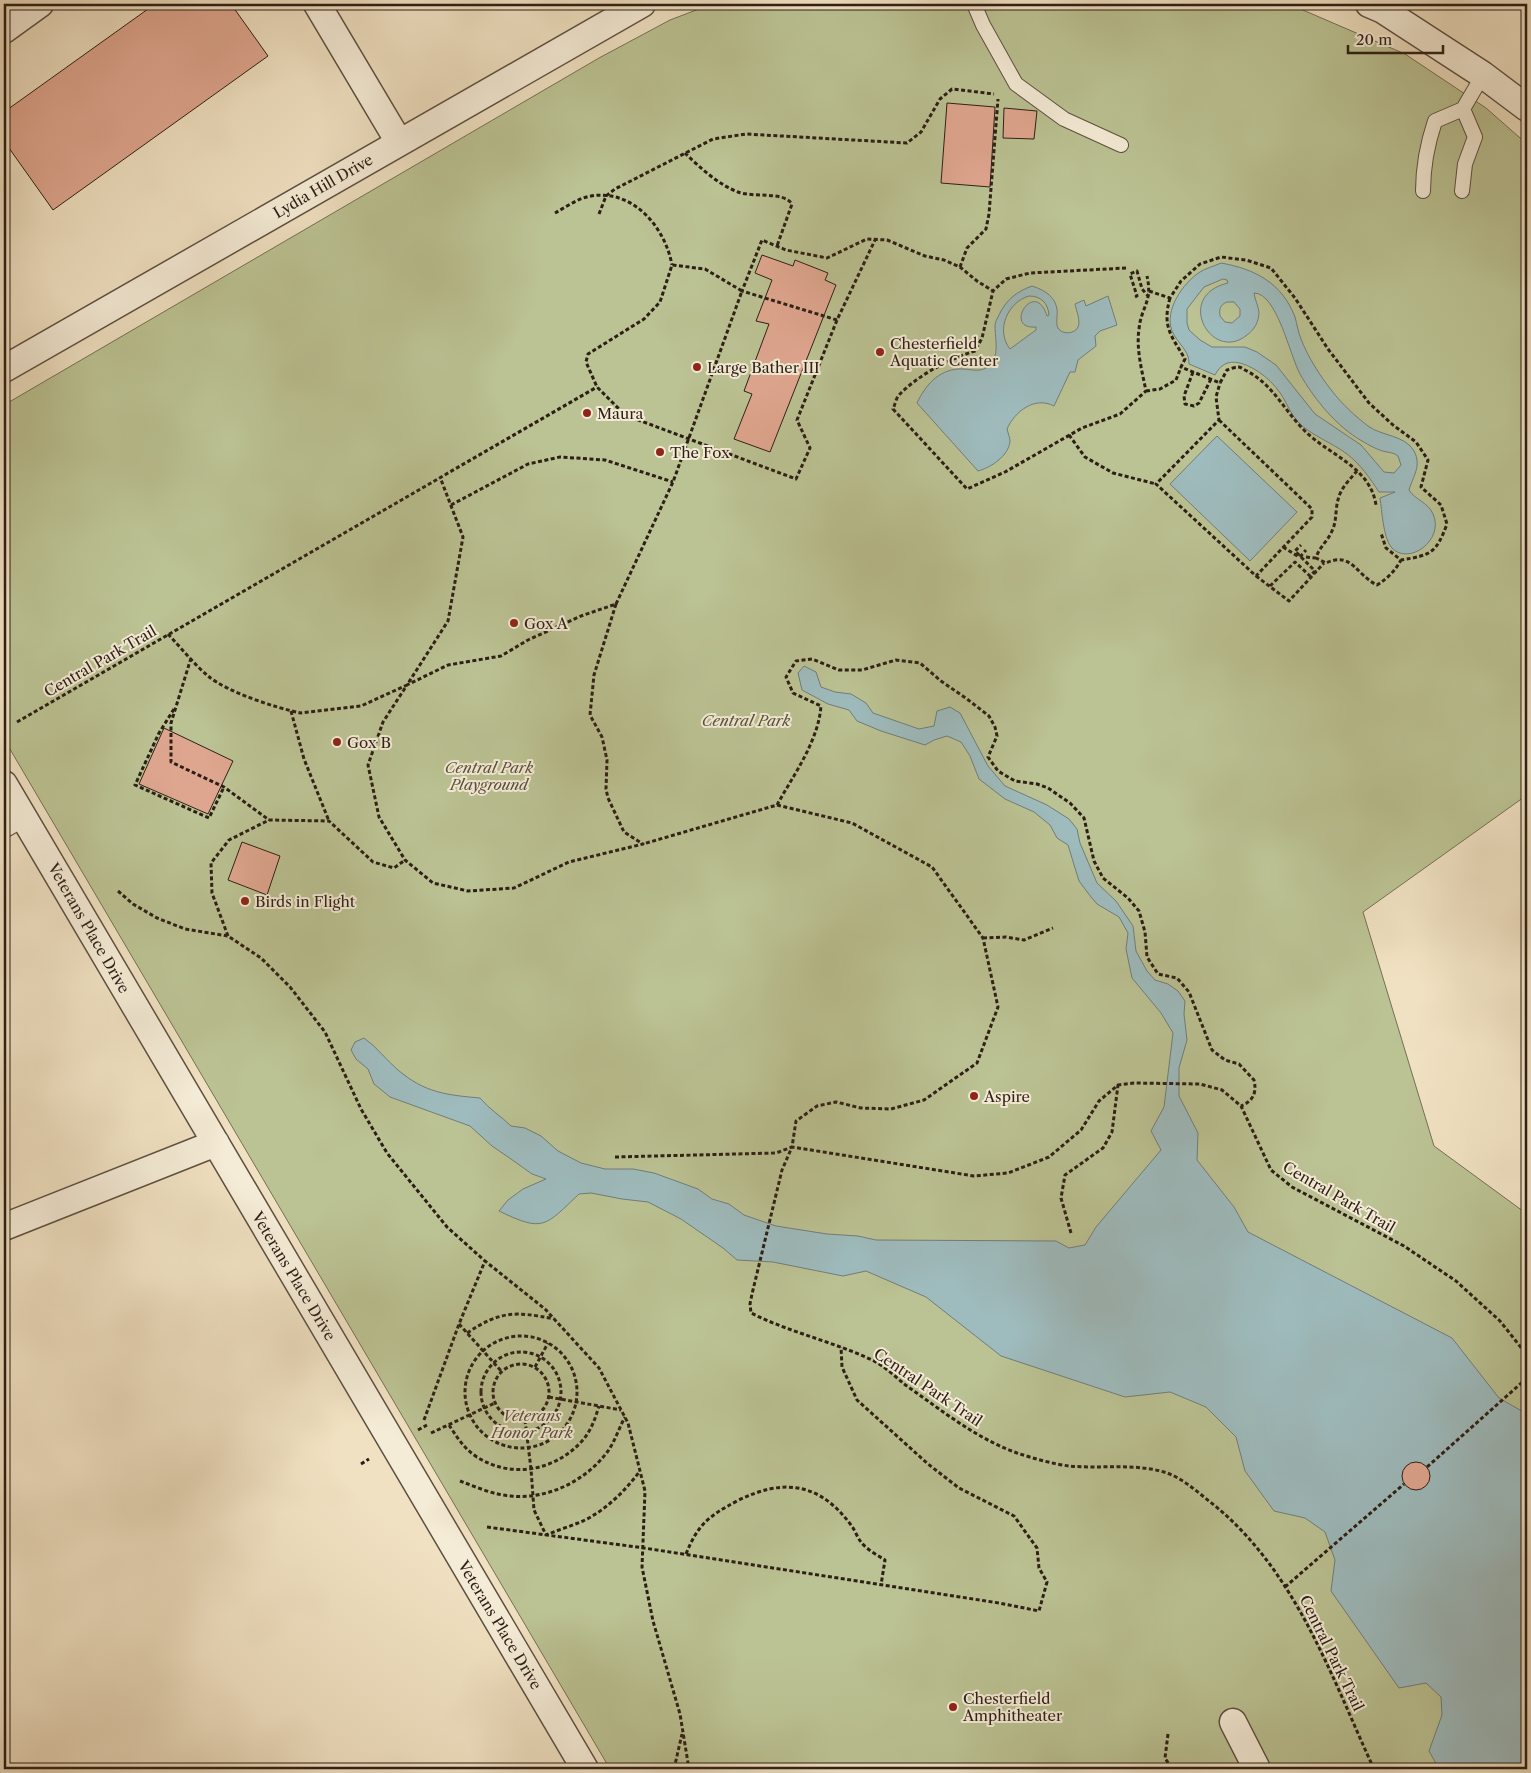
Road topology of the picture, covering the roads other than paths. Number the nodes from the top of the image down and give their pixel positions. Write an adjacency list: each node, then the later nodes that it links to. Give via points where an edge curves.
1 (40, 4): 6 (street)
2 (317, 4): 10 (street)
3 (642, 4): 10 (street, Lydia Hill Drive)
4 (974, 4): 11 (lane, via 1016,84 1064,119)
5 (1369, 4): 7 (street)
6 (4, 30)
7 (1483, 75): 8 (street); 9 (lane)
8 (1527, 108)
9 (1463, 110): 12 (lane, via 1434,121 1423,168); 13 (lane, via 1475,137)
10 (399, 142): 14 (street, Lydia Hill Drive)
11 (1121, 145)
12 (1423, 191)
13 (1462, 191)
14 (4, 369)
15 (4, 784): 16 (street, Veterans Place Drive)
16 (14, 825): 17 (street, Veterans Place Drive)
17 (216, 1143): 18 (street); 20 (street, Veterans Place Drive)
18 (4, 1227)
19 (1233, 1722): 21 (street)
20 (585, 1769)
21 (1257, 1769)

